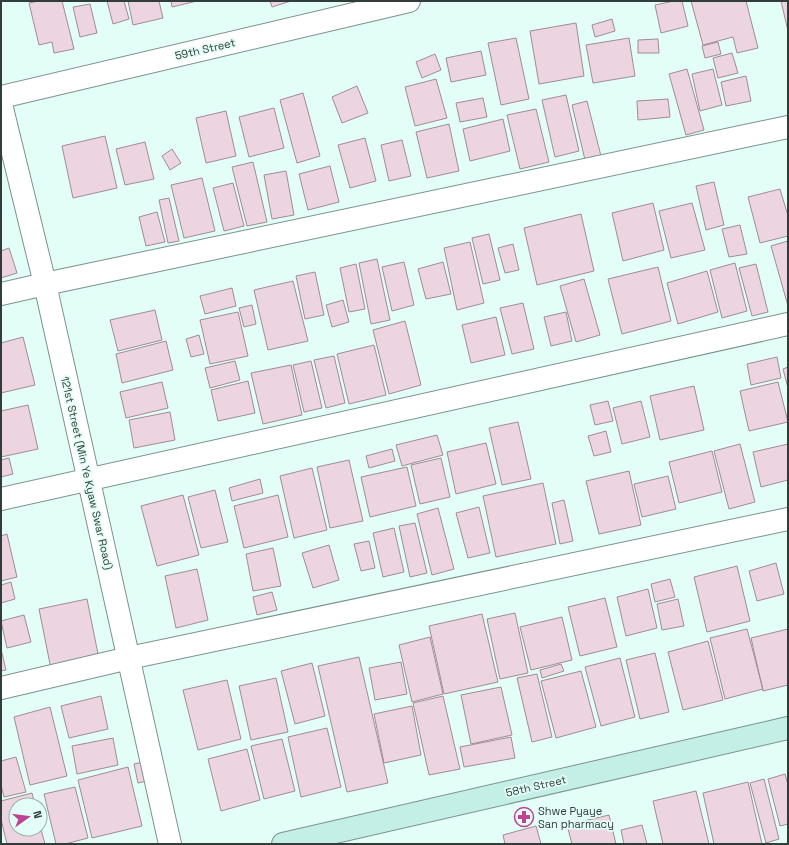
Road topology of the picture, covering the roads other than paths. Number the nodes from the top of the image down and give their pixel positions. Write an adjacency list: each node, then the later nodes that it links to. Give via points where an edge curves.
1 (409, 1): 2 (street, 59th Street)
2 (1, 97)
3 (1, 104): 5 (street, 121st Street (Min Ye Kyaw Swar Road))
4 (788, 127): 5 (street)
5 (45, 284): 6 (street); 8 (street, 121st Street (Min Ye Kyaw Swar Road))
6 (1, 294)
7 (788, 324): 8 (street)
8 (89, 479): 9 (street); 11 (street, 121st Street (Min Ye Kyaw Swar Road))
9 (1, 499)
10 (788, 519): 11 (street)
11 (129, 658): 12 (street); 14 (street, 121st Street (Min Ye Kyaw Swar Road))
12 (1, 688)
13 (788, 728): 15 (main road, 58th Street)
14 (170, 844)
15 (283, 844)

